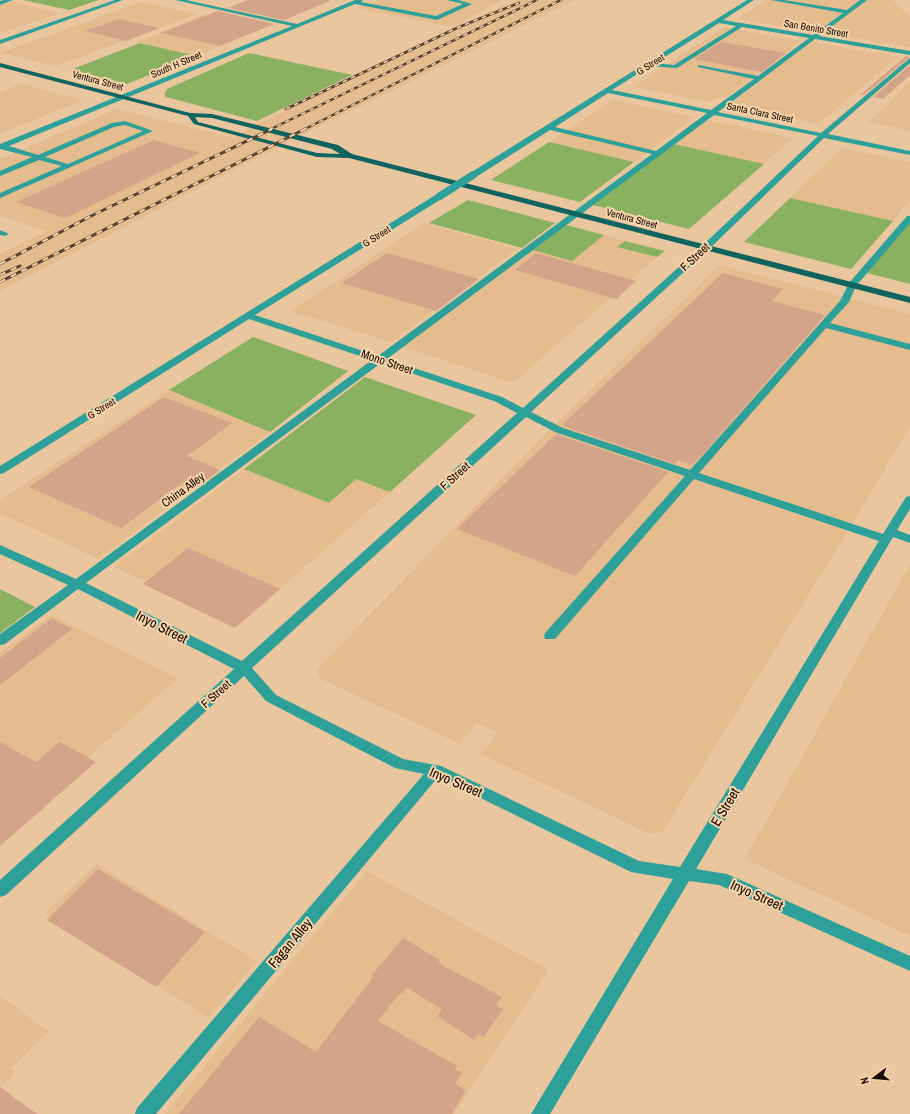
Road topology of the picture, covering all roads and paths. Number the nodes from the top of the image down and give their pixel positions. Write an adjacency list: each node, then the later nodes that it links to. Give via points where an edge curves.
1 (10, 0): 9 (street)
2 (120, 0): 15 (street)
3 (178, 0): 12 (street)
4 (450, 0): 8 (street, via 469,4 437,18)
5 (751, 0): 11 (street, G Street)
6 (774, 0): 10 (street)
7 (864, 0): 10 (street, China Alley)
8 (357, 1): 12 (street, South H Street)
9 (0, 3)
10 (847, 12): 14 (street, China Alley)
11 (718, 21): 13 (street, San Benito Street); 18 (street, G Street)
12 (296, 25): 23 (street, South H Street)
13 (741, 25): 14 (street, San Benito Street); 18 (street, via 675,67)
14 (813, 37): 16 (street, San Benito Street); 21 (street, China Alley)
15 (0, 42)
16 (910, 53)
17 (910, 60): 27 (street, F Street)
18 (649, 64): 22 (street, G Street)
19 (0, 65): 23 (main road, Ventura Street)
20 (700, 66): 21 (street)
21 (759, 78): 24 (street, China Alley)
22 (607, 91): 24 (street, Santa Clara Street); 26 (street, G Street)
23 (122, 97): 25 (main road, Ventura Street); 28 (street, South H Street)
24 (712, 112): 27 (street, Santa Clara Street); 29 (street, China Alley)
25 (190, 115): 31 (main road, Ventura Street, via 212,116 327,145); 31 (main road, Ventura Street, via 196,123 317,156)
26 (548, 127): 29 (street); 41 (street, G Street, bridge)
27 (823, 135): 30 (street, Santa Clara Street); 38 (street, F Street)
28 (1, 146): 32 (street)
29 (656, 153): 36 (street, China Alley)
30 (910, 153)
31 (349, 156): 36 (main road, Ventura Street)
32 (38, 157): 33 (street); 33 (street, via 112,125 125,123 150,131); 34 (street)
33 (68, 166): 35 (street)
34 (0, 174)
35 (0, 196)
36 (576, 214): 38 (main road, Ventura Street); 44 (street, China Alley)
37 (910, 218): 39 (street)
38 (705, 248): 39 (main road, Ventura Street); 45 (street, F Street)
39 (852, 285): 40 (main road, Ventura Street); 42 (street, via 844,302)
40 (910, 300)
41 (248, 316): 44 (street, Mono Street); 46 (street, G Street)
42 (825, 325): 43 (street); 47 (street)
43 (910, 347)
44 (381, 359): 45 (street, Mono Street, via 498,399); 52 (street, China Alley)
45 (525, 412): 47 (street, Mono Street, via 559,430); 55 (street, F Street)
46 (0, 472)
47 (693, 475): 49 (street, Mono Street); 53 (street)
48 (910, 499): 49 (street, E Street)
49 (888, 536): 50 (street); 57 (street, E Street)
50 (910, 539)
51 (0, 549): 52 (street, Inyo Street)
52 (77, 584): 54 (street, China Alley); 55 (street, Inyo Street)
53 (550, 636)
54 (0, 641)
55 (244, 668): 56 (street, Inyo Street, via 271,698 400,764); 58 (street, F Street)
56 (436, 770): 57 (street, Inyo Street, via 637,866); 60 (street, Fagan Alley)
57 (684, 874): 59 (street, Inyo Street, via 721,878); 61 (street, E Street)
58 (0, 890)
59 (910, 964)
60 (144, 1114)
61 (540, 1114)

